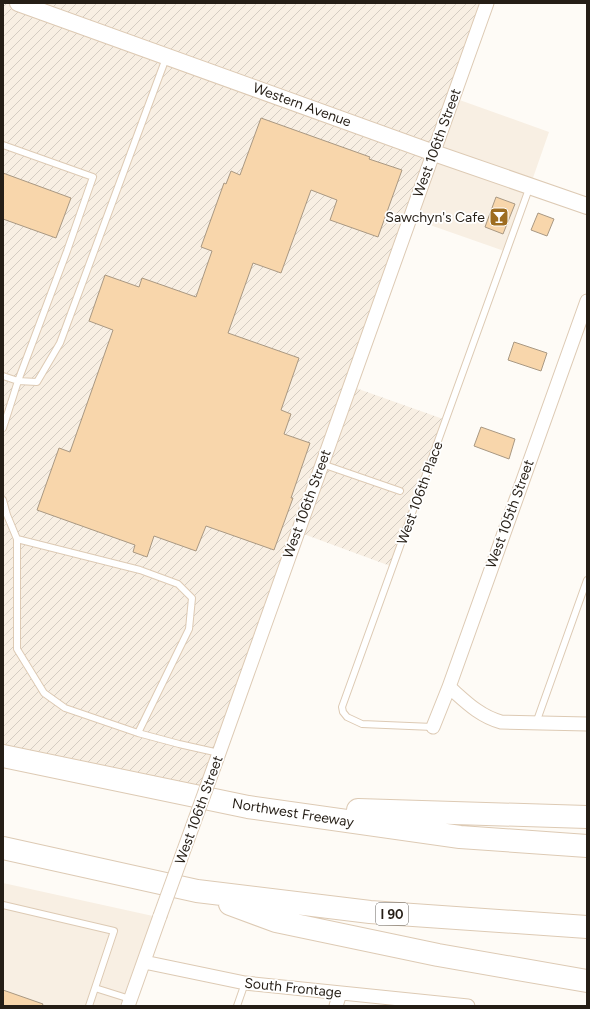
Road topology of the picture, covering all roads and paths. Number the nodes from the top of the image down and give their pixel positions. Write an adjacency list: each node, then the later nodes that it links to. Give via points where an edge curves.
1 (18, 3): 3 (street, Western Avenue)
2 (487, 3): 5 (street, West 106th Street)
3 (166, 56): 5 (street, Western Avenue); 10 (lane, via 60,343 37,382)
4 (3, 145): 10 (lane, via 93,176)
5 (434, 153): 6 (street, Western Avenue); 12 (street, West 106th Street)
6 (530, 186): 7 (street, Western Avenue); 20 (lane, West 106th Place, via 342,707 347,717 362,724)
7 (587, 206)
8 (587, 301): 17 (street, West 105th Street)
9 (3, 376): 10 (lane)
10 (18, 381): 11 (lane)
11 (3, 428)
12 (322, 464): 13 (lane); 22 (street, West 106th Street)
13 (400, 491)
14 (3, 500): 15 (lane)
15 (17, 539): 21 (lane, via 17,649 44,693 65,708); 21 (lane, via 140,570 178,584 192,598 188,629)
16 (587, 580): 18 (lane)
17 (449, 687): 18 (street, via 471,707 488,717 501,722); 20 (street, West 105th Street)
18 (536, 724): 19 (street)
19 (587, 724)
20 (433, 728)
21 (138, 733): 22 (lane)
22 (219, 753): 31 (street, West 106th Street, bridge)
23 (3, 756): 24 (highway, Northwest Freeway)
24 (248, 807): 25 (highway); 26 (highway, Northwest Freeway, via 460,837)
25 (587, 817)
26 (587, 846)
27 (3, 848): 28 (highway, I 90)
28 (197, 892): 30 (highway, I 90, via 370,912); 32 (highway, via 276,921 438,955)
29 (3, 905): 34 (lane, via 114,931)
30 (587, 927)
31 (144, 962): 33 (street, South Frontage); 36 (street, West 106th Street)
32 (587, 981)
33 (245, 983): 35 (street, South Frontage); 39 (lane)
34 (95, 988): 36 (lane); 38 (lane)
35 (340, 993): 37 (street, South Frontage); 40 (street)
36 (129, 1003)
37 (435, 1004): 41 (street, South Frontage)
38 (88, 1006)
39 (237, 1006)
40 (336, 1006)
41 (468, 1006)

